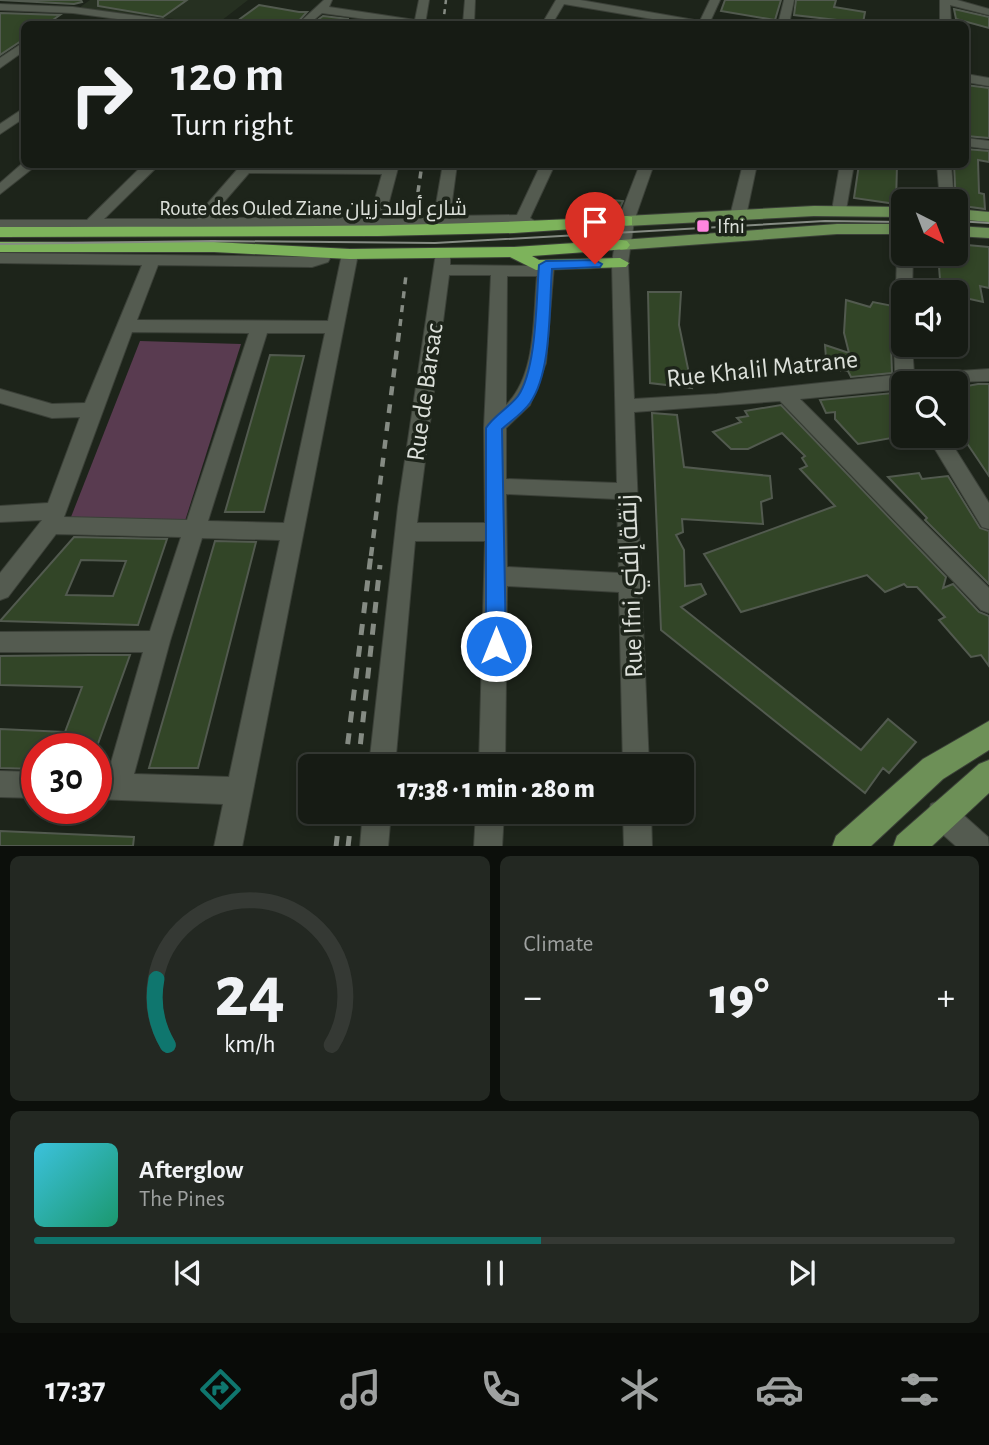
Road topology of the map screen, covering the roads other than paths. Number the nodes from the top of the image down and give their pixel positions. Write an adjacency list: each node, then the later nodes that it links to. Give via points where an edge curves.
1 (86, 0): 10 (street)
2 (330, 0): 11 (street)
3 (424, 0): 18 (street)
4 (470, 0): 19 (street)
5 (561, 0): 12 (street); 20 (street)
6 (715, 0): 23 (street)
7 (789, 0): 24 (street)
8 (945, 0): 13 (street); 25 (street)
9 (0, 7): 10 (street)
10 (73, 9): 14 (street); 15 (street)
11 (320, 9): 16 (street); 17 (street)
12 (631, 12): 21 (street); 22 (street)
13 (989, 12)
14 (57, 21)
15 (134, 21)
16 (306, 21)
17 (400, 21)
18 (420, 21)
19 (469, 21)
20 (549, 21)
21 (626, 21)
22 (681, 21)
23 (705, 21)
24 (784, 21)
25 (945, 21)
26 (21, 48): 27 (street)
27 (0, 64)
28 (969, 79): 29 (street)
29 (989, 82)
30 (21, 114): 31 (street)
31 (0, 130)
32 (969, 142): 33 (street)
33 (989, 145)
34 (26, 168): 45 (street)
35 (149, 168): 57 (street)
36 (247, 168): 52 (street)
37 (391, 168): 53 (street)
38 (449, 168): 54 (street)
39 (547, 168): 55 (street)
40 (646, 168): 51 (street, Rue Ifni زنقة إفني)
41 (749, 168): 49 (street)
42 (846, 168): 46 (street)
43 (944, 168): 44 (street)
44 (946, 189)
45 (0, 190)
46 (839, 210): 47 (main road); 49 (main road)
47 (891, 212)
48 (968, 215): 50 (main road)
49 (738, 216): 51 (main road)
50 (989, 217)
51 (626, 221): 55 (highway, Route des Ouled Ziane شارع أولاد زيان); 64 (street, Rue Ifni زنقة إفني)
52 (198, 223): 53 (street); 57 (street)
53 (376, 223): 54 (street); 61 (highway)
54 (440, 223): 55 (street)
55 (528, 223): 61 (highway, Route des Ouled Ziane شارع أولاد زيان)
56 (0, 225): 58 (street)
57 (91, 225): 58 (street)
58 (41, 227): 60 (highway, Route des Ouled Ziane شارع أولاد زيان); 61 (highway, Route des Ouled Ziane شارع أولاد زيان)
59 (891, 229): 64 (main road)
60 (0, 232)
61 (343, 232)
62 (968, 232): 63 (main road)
63 (989, 233)
64 (621, 245): 65 (highway, Route des Ouled Ziane شارع أولاد زيان); 71 (street, Rue Ifni زنقة إفني)
65 (514, 252): 70 (highway, Route des Ouled Ziane شارع أولاد زيان); 72 (highway)
66 (325, 253): 67 (highway, Route des Ouled Ziane شارع أولاد زيان); 68 (highway, Route des Ouled Ziane شارع أولاد زيان, via 214,247); 69 (street, via 312,262)
67 (350, 254): 70 (highway, Route des Ouled Ziane شارع أولاد زيان); 76 (street)
68 (3, 258): 69 (street)
69 (153, 258): 74 (street)
70 (442, 261): 73 (street); 93 (street, Rue de Barsac)
71 (620, 263): 72 (highway); 82 (street, Rue Ifni زنقة إفني)
72 (545, 268): 73 (street); 84 (street, via 532,380 523,400)
73 (499, 272): 84 (street)
74 (127, 326): 75 (street); 83 (street)
75 (260, 327): 76 (street); 91 (street)
76 (337, 327): 92 (street)
77 (989, 375): 78 (street, Rue Khalil Matrane)
78 (968, 376)
79 (891, 383): 80 (street, Rue Khalil Matrane)
80 (785, 395): 82 (street, Rue Khalil Matrane); 98 (street)
81 (0, 396): 83 (street, via 52,411)
82 (625, 406): 87 (street, Rue Ifni زنقة إفني)
83 (92, 410): 89 (street)
84 (494, 428): 86 (street)
85 (944, 448): 90 (street)
86 (496, 486): 87 (street); 94 (street)
87 (627, 491): 96 (street, Rue Ifni زنقة إفني)
88 (1, 511): 89 (street)
89 (54, 517): 91 (street); 97 (street)
90 (989, 521)
91 (194, 529): 92 (street); 99 (street)
92 (291, 532): 110 (street)
93 (406, 532): 94 (street); 102 (street, Rue de Barsac)
94 (496, 532): 95 (street)
95 (496, 576): 96 (street); 103 (street)
96 (630, 583): 104 (street, Rue Ifni زنقة إفني)
97 (1, 587)
98 (989, 603)
99 (158, 641): 100 (street); 105 (street)
100 (0, 642)
101 (989, 734): 119 (main road, via 933,769)
102 (383, 754)
103 (492, 754)
104 (636, 754)
105 (112, 772)
106 (989, 774): 111 (main road)
107 (0, 784): 108 (street)
108 (21, 785)
109 (112, 786): 110 (street)
110 (240, 791): 115 (street)
111 (941, 814): 120 (main road); 121 (street)
112 (376, 824): 116 (street)
113 (489, 824): 117 (street)
114 (637, 824): 118 (street)
115 (228, 846)
116 (374, 846)
117 (488, 846)
118 (638, 846)
119 (847, 846)
120 (908, 846)
121 (978, 846)

